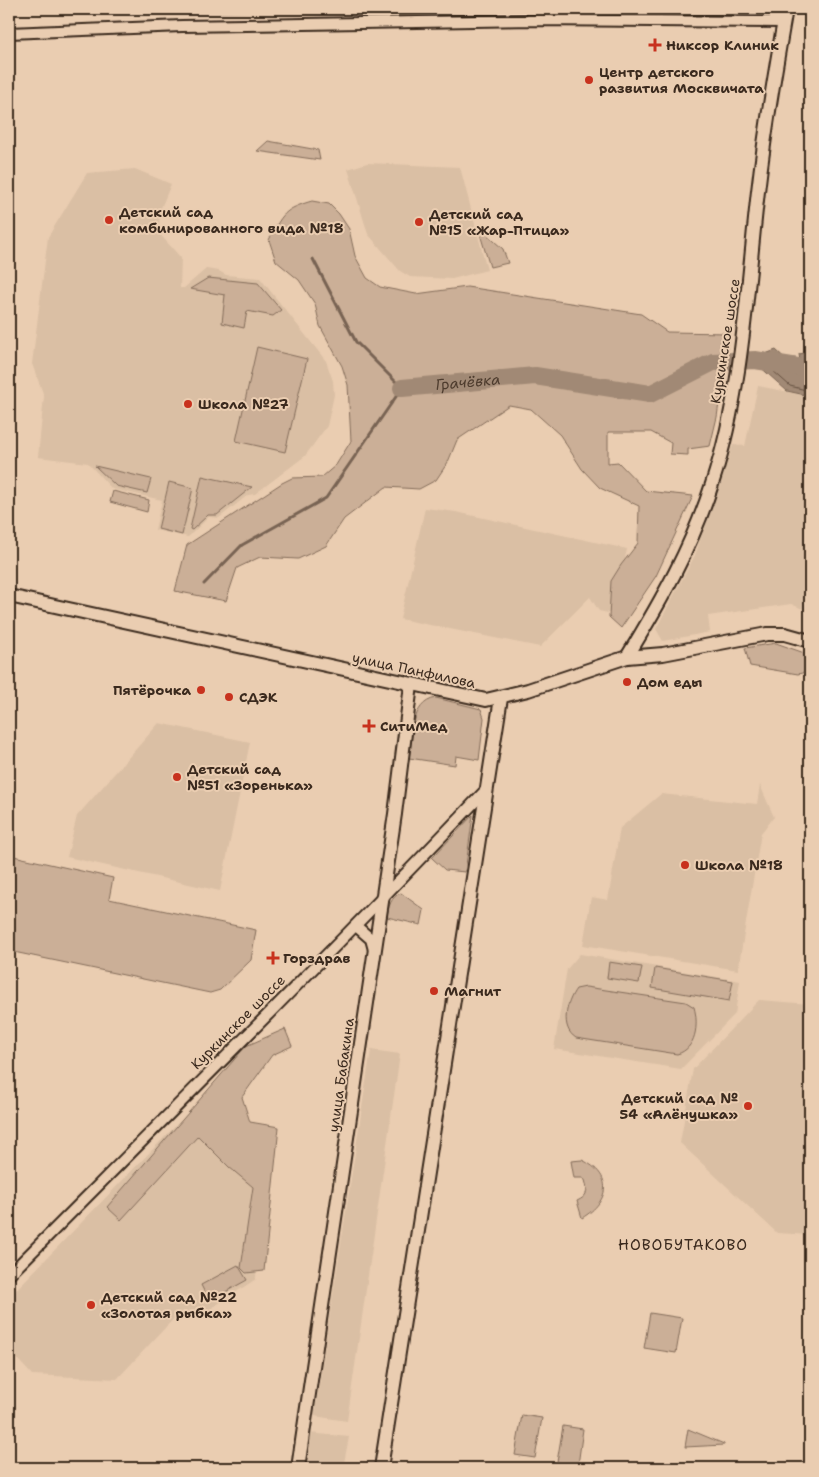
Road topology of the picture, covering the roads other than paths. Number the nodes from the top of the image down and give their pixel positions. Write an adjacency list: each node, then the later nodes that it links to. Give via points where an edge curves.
1 (786, 9): 2 (street, Куркинское шоссе)
2 (784, 22): 3 (street, via 537,20 182,26); 6 (street, Куркинское шоссе, via 759,177 742,338 713,482 673,579)
3 (9, 33)
4 (9, 596): 7 (street, улица Панфилова)
5 (810, 641): 6 (street, улица Панфилова, via 785,634 767,634 663,654)
6 (627, 657): 8 (street, улица Панфилова)
7 (411, 685): 8 (street, улица Панфилова, via 486,700); 10 (street, улица Бабакина)
8 (501, 698): 9 (street)
9 (487, 789): 10 (street, Куркинское шоссе); 15 (street)
10 (381, 900): 11 (street, Куркинское шоссе); 12 (street, улица Бабакина)
11 (356, 926): 12 (street, via 371,939); 13 (street, Куркинское шоссе)
12 (374, 952): 14 (street, улица Бабакина)
13 (9, 1275)
14 (298, 1468)
15 (381, 1468)

